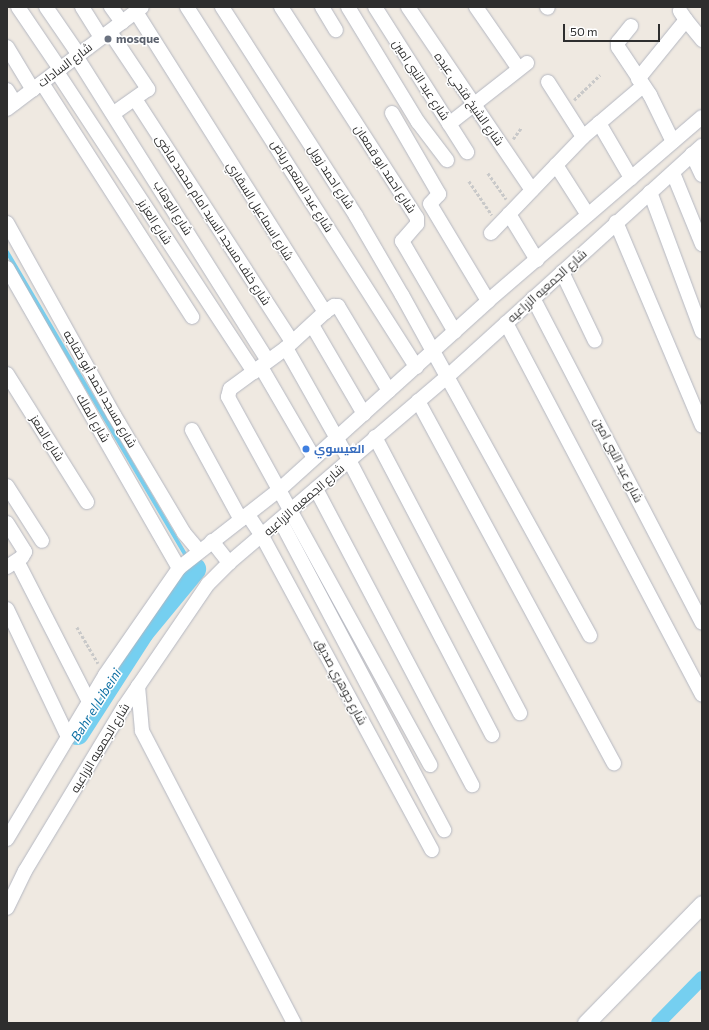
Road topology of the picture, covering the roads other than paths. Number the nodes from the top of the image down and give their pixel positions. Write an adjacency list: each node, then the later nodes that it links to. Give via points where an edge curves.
1 (18, 7): 22 (street, شارع العزيز)
2 (46, 7): 21 (street, شارع الوهاب)
3 (82, 7): 18 (street)
4 (112, 7): 15 (street)
5 (187, 7): 67 (street, شارع عبد المنعم رياض)
6 (222, 7): 65 (street, شارع احمد زويل, via 356,216)
7 (281, 7): 61 (street, شارع احمد ابو قمعان, via 417,218 417,224 402,241)
8 (322, 7): 17 (street)
9 (348, 7): 39 (street, via 418,122)
10 (375, 7): 34 (street, شارع عبد النبى امين)
11 (408, 7): 28 (street, شارع الشيخ فتحي عبده)
12 (476, 7): 28 (street, via 523,66)
13 (139, 10): 15 (street, شارع السادات); 57 (street, شارع اسماعيل السقاري)
14 (684, 11): 19 (street); 24 (street)
15 (122, 22): 18 (street, شارع السادات)
16 (631, 26): 24 (street, via 617,44)
17 (336, 30)
18 (106, 35): 21 (street, شارع السادات); 27 (street, via 148,89)
19 (702, 40)
20 (7, 46): 25 (street)
21 (78, 55): 22 (street, شارع السادات); 30 (street, شارع الوهاب)
22 (59, 71): 25 (street, شارع السادات); 66 (street, شارع العزيز)
23 (548, 82): 35 (street)
24 (641, 83): 33 (street); 36 (street, via 650,95)
25 (37, 87): 29 (street, شارع السادات); 58 (street)
26 (7, 90): 29 (street)
27 (135, 99): 30 (street); 64 (street, شارع خلف مسجد السيد امام محمد ماضى)
28 (474, 104): 34 (street); 44 (street, شارع الشيخ فتحي عبده)
29 (11, 106)
30 (114, 113): 66 (street, شارع الوهاب)
31 (392, 113): 56 (street, via 439,194 430,204)
32 (702, 117): 36 (street, شارع الجمعيه الزراعيه)
33 (599, 123): 35 (street); 43 (street)
34 (449, 124): 38 (street, شارع عبد النبى امين)
35 (583, 137): 40 (street)
36 (673, 142): 43 (street, شارع الجمعيه الزراعيه)
37 (697, 150): 41 (street, شارع الجمعيه الزراعيه); 42 (street)
38 (467, 152)
39 (447, 160)
40 (556, 164): 44 (street); 47 (street)
41 (673, 172): 45 (street, شارع الجمعيه الزراعيه); 51 (street)
42 (702, 175)
43 (631, 178): 47 (street, شارع الجمعيه الزراعيه)
44 (532, 190): 46 (street)
45 (650, 192): 48 (street, شارع الجمعيه الزراعيه); 62 (street)
46 (511, 212): 50 (street); 52 (street)
47 (588, 215): 52 (street, شارع الجمعيه الزراعيه)
48 (616, 222): 54 (street, شارع الجمعيه الزراعيه); 73 (street)
49 (7, 223): 89 (street, شارع مسجد احمد أبو خفاجه, via 114,415 184,533)
50 (495, 229)
51 (702, 244)
52 (537, 260): 56 (street, شارع الجمعيه الزراعيه)
53 (7, 268): 92 (street, شارع الملك)
54 (562, 272): 55 (street, شارع الجمعيه الزراعيه); 63 (street)
55 (533, 298): 59 (street, شارع الجمعيه الزراعيه); 94 (street, شارع عبد النبى امين)
56 (488, 301): 61 (street, شارع الجمعيه الزراعيه)
57 (325, 312): 60 (street); 70 (street, via 338,306)
58 (192, 318)
59 (506, 323): 69 (street, شارع الجمعيه الزراعيه); 97 (street)
60 (312, 325): 64 (street); 72 (street)
61 (455, 332): 65 (street, شارع الجمعيه الزراعيه)
62 (702, 332)
63 (595, 341)
64 (289, 345): 66 (street); 75 (street, شارع خلف مسجد السيد امام محمد ماضى)
65 (432, 351): 67 (street, شارع الجمعيه الزراعيه); 69 (street, شارع احمد زويل)
66 (261, 367): 77 (street, شارع العزيز); 81 (street, via 230,389 228,397)
67 (416, 367): 70 (street, شارع الجمعيه الزراعيه)
68 (7, 374): 82 (street, شارع المعز)
69 (448, 376): 71 (street, شارع الجمعيه الزراعيه); 95 (street, شارع احمد زويل)
70 (389, 391): 72 (street, شارع الجمعيه الزراعيه)
71 (418, 401): 76 (street, شارع الجمعيه الزراعيه); 102 (street)
72 (364, 414): 75 (street, شارع الجمعيه الزراعيه)
73 (702, 426)
74 (192, 430): 84 (street, شارع جوهري صديق)
75 (338, 438): 77 (street, شارع الجمعيه الزراعيه); 78 (street, شارع خلف مسجد السيد امام محمد ماضى)
76 (375, 438): 78 (street, شارع الجمعيه الزراعيه); 99 (street)
77 (314, 458): 81 (street, شارع الجمعيه الزراعيه)
78 (349, 460): 80 (street, شارع الجمعيه الزراعيه); 100 (street, شارع خلف مسجد السيد امام محمد ماضى)
79 (7, 486): 87 (street)
80 (316, 489): 83 (street, شارع الجمعيه الزراعيه); 104 (street)
81 (279, 490): 83 (street); 84 (street, شارع الجمعيه الزراعيه)
82 (87, 502)
83 (285, 516): 86 (street, شارع الجمعيه الزراعيه); 103 (street); 105 (street)
84 (245, 517): 86 (street, شارع جوهري صديق); 88 (street, شارع الجمعيه الزراعيه)
85 (7, 523): 91 (street, via 25,552)
86 (262, 536): 90 (street, شارع الجمعيه الزراعيه); 107 (street, شارع جوهري صديق)
87 (42, 541)
88 (212, 541): 89 (street, شارع الجمعيه الزراعيه); 90 (street)
89 (199, 551): 92 (street, شارع الجمعيه الزراعيه)
90 (229, 563): 96 (street, شارع الجمعيه الزراعيه, via 208,584)
91 (12, 564): 98 (street)
92 (179, 568): 98 (street, شارع الجمعيه الزراعيه)
93 (7, 609): 101 (street)
94 (702, 622)
95 (590, 636)
96 (138, 686): 109 (street, شارع الجمعيه الزراعيه, via 25,871); 110 (street, via 142,731)
97 (702, 695)
98 (89, 702): 101 (street, شارع الجمعيه الزراعيه)
99 (520, 714)
100 (492, 735)
101 (68, 737): 106 (street, شارع الجمعيه الزراعيه)
102 (614, 763)
103 (430, 766)
104 (472, 786)
105 (444, 830)
106 (7, 840)
107 (432, 850)
108 (702, 904): 111 (street)
109 (7, 908)
110 (294, 1023)
111 (586, 1023)

